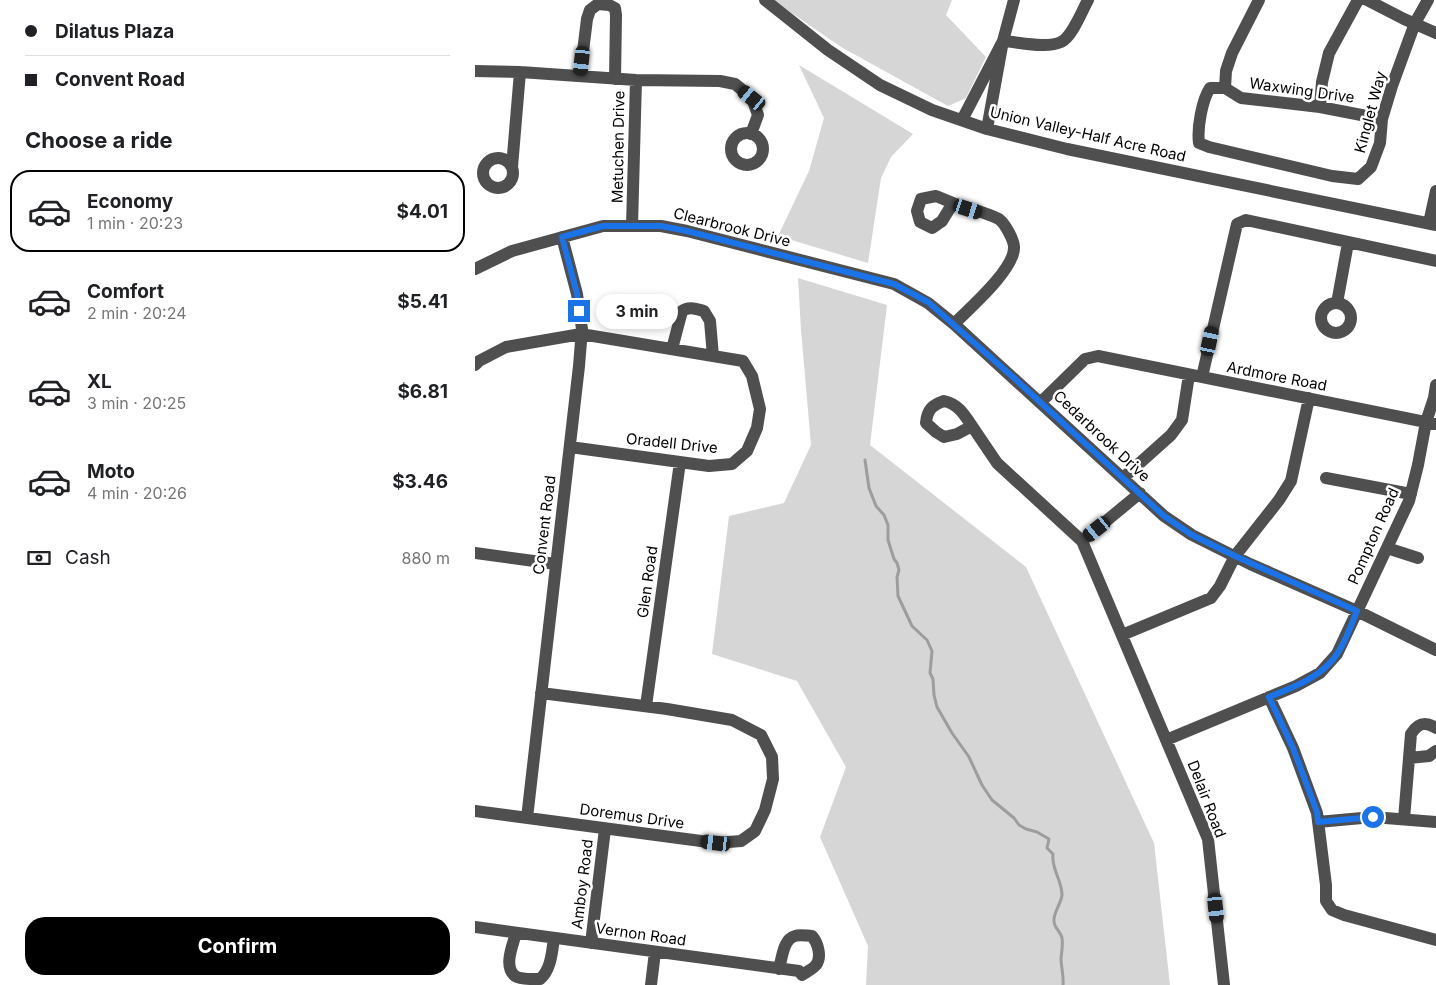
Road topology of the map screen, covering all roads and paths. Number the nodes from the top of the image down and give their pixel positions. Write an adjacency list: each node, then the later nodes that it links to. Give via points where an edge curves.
1 (765, 0): 19 (street, Union Valley-Half Acre Road, via 828,50 880,85 932,110)
2 (1014, 0): 10 (street)
3 (1088, 0): 10 (street, via 1071,33 1062,42 1048,45)
4 (1358, 0): 17 (street, via 1329,53 1322,82)
5 (1367, 0): 8 (street)
6 (1428, 0): 8 (street, Kinglet Way)
7 (1256, 1): 16 (street, via 1232,52)
8 (1415, 23): 9 (street); 18 (street, Kinglet Way)
9 (1436, 33)
10 (1003, 41): 19 (street); 20 (street)
11 (475, 71): 12 (street, Metuchen Drive)
12 (520, 72): 13 (street, Metuchen Drive); 22 (street)
13 (580, 76): 14 (street, Metuchen Drive); 14 (street, via 587,19 590,10 598,4 615,8)
14 (615, 79): 15 (street, Metuchen Drive)
15 (636, 80): 21 (street, via 735,84 752,98 757,115); 26 (street, Metuchen Drive)
16 (1225, 88): 17 (street, Waxwing Drive, via 1241,98); 18 (street, Kinglet Way, via 1210,88 1205,95 1199,143 1332,176 1358,178 1371,168 1380,143)
17 (1321, 108): 18 (street, Waxwing Drive)
18 (1382, 119)
19 (962, 120): 20 (street, Union Valley-Half Acre Road)
20 (987, 129): 25 (street, Union Valley-Half Acre Road, via 1067,149)
21 (751, 134)
22 (512, 167)
23 (1436, 191): 25 (street)
24 (953, 203): 33 (street, via 999,219 1014,246 1010,262 1001,276)
25 (1433, 224)
26 (632, 226): 27 (street, Clearbrook Drive, via 603,226); 31 (street, Clearbrook Drive, via 661,226 687,231)
27 (562, 237): 30 (street, Clearbrook Drive, via 512,251); 34 (street, Convent Road, via 577,294)
28 (1348, 243): 29 (street); 32 (street); 39 (street, via 1245,220 1237,224)
29 (1436, 261)
30 (475, 269)
31 (838, 270): 33 (street, Cedarbrook Drive, via 894,284 928,302)
32 (1337, 303)
33 (954, 324): 42 (street, Cedarbrook Drive)
34 (581, 334): 35 (street, Oradell Drive); 37 (street, Oradell Drive, via 506,347); 45 (street, Convent Road)
35 (672, 349): 36 (street, Oradell Drive); 36 (street, via 682,310 694,309 704,311 709,321)
36 (713, 356): 46 (street, Oradell Drive, via 743,361 752,376 760,410 757,428 747,451 732,464 709,466)
37 (475, 365)
38 (1189, 375): 39 (street, Ardmore Road); 42 (street, Ardmore Road, via 1098,356 1085,359); 47 (street, via 1182,420 1171,435)
39 (1202, 377): 41 (street, Ardmore Road)
40 (1436, 385): 43 (street, Pompton Road)
41 (1309, 398): 43 (street, Ardmore Road); 54 (street, via 1291,481)
42 (1041, 402): 47 (street, Cedarbrook Drive)
43 (1431, 423): 50 (street, Pompton Road)
44 (972, 426): 51 (street, via 997,463)
45 (570, 447): 46 (street, Oradell Drive); 56 (street, Convent Road)
46 (680, 462): 62 (street, Glen Road)
47 (1123, 478): 49 (street, Cedarbrook Drive)
48 (1326, 478): 50 (street)
49 (1140, 494): 51 (street); 54 (street, Cedarbrook Drive, via 1192,535)
50 (1411, 494): 52 (street, Pompton Road)
51 (1082, 541): 58 (street, Delair Road)
52 (1387, 548): 55 (street); 57 (street, Pompton Road)
53 (475, 553): 56 (street)
54 (1235, 556): 57 (street, Cedarbrook Drive); 58 (street, via 1211,598)
55 (1418, 558)
56 (556, 564): 60 (street, Convent Road)
57 (1357, 611): 59 (street); 61 (street, Pompton Road, via 1337,654 1320,673)
58 (1122, 635): 64 (street, Delair Road)
59 (1436, 650)
60 (541, 693): 62 (street, Doremus Drive); 68 (street, Convent Road)
61 (1269, 697): 64 (street, Pompton Road); 70 (street, via 1293,748)
62 (646, 706): 72 (street, Doremus Drive, via 732,720 761,735 772,757 773,779 765,810 755,831 741,841 716,843)
63 (1436, 728): 66 (street, via 1427,724 1416,727 1411,734)
64 (1166, 740): 82 (street, Delair Road, via 1208,839)
65 (1436, 751): 66 (street, via 1429,756)
66 (1409, 758): 69 (street)
67 (475, 810): 68 (street, Doremus Drive)
68 (527, 818): 72 (street, Doremus Drive)
69 (1404, 819): 70 (street, via 1373,817); 71 (street)
70 (1318, 822): 76 (street, via 1327,901 1332,910)
71 (1436, 822)
72 (605, 829): 77 (street, Amboy Road)
73 (475, 927): 74 (street, Vernon Road)
74 (516, 933): 75 (street, Vernon Road); 75 (street, via 510,968 516,976 526,979 539,979 545,975)
75 (554, 938): 77 (street, Vernon Road)
76 (1436, 940)
77 (591, 943): 78 (street, Vernon Road)
78 (655, 952): 79 (street, Vernon Road); 81 (street)
79 (779, 969): 80 (street, Vernon Road, via 799,971); 80 (street, via 789,939 796,935 812,936 819,958)
80 (801, 980)
81 (651, 985)
82 (1223, 985)

